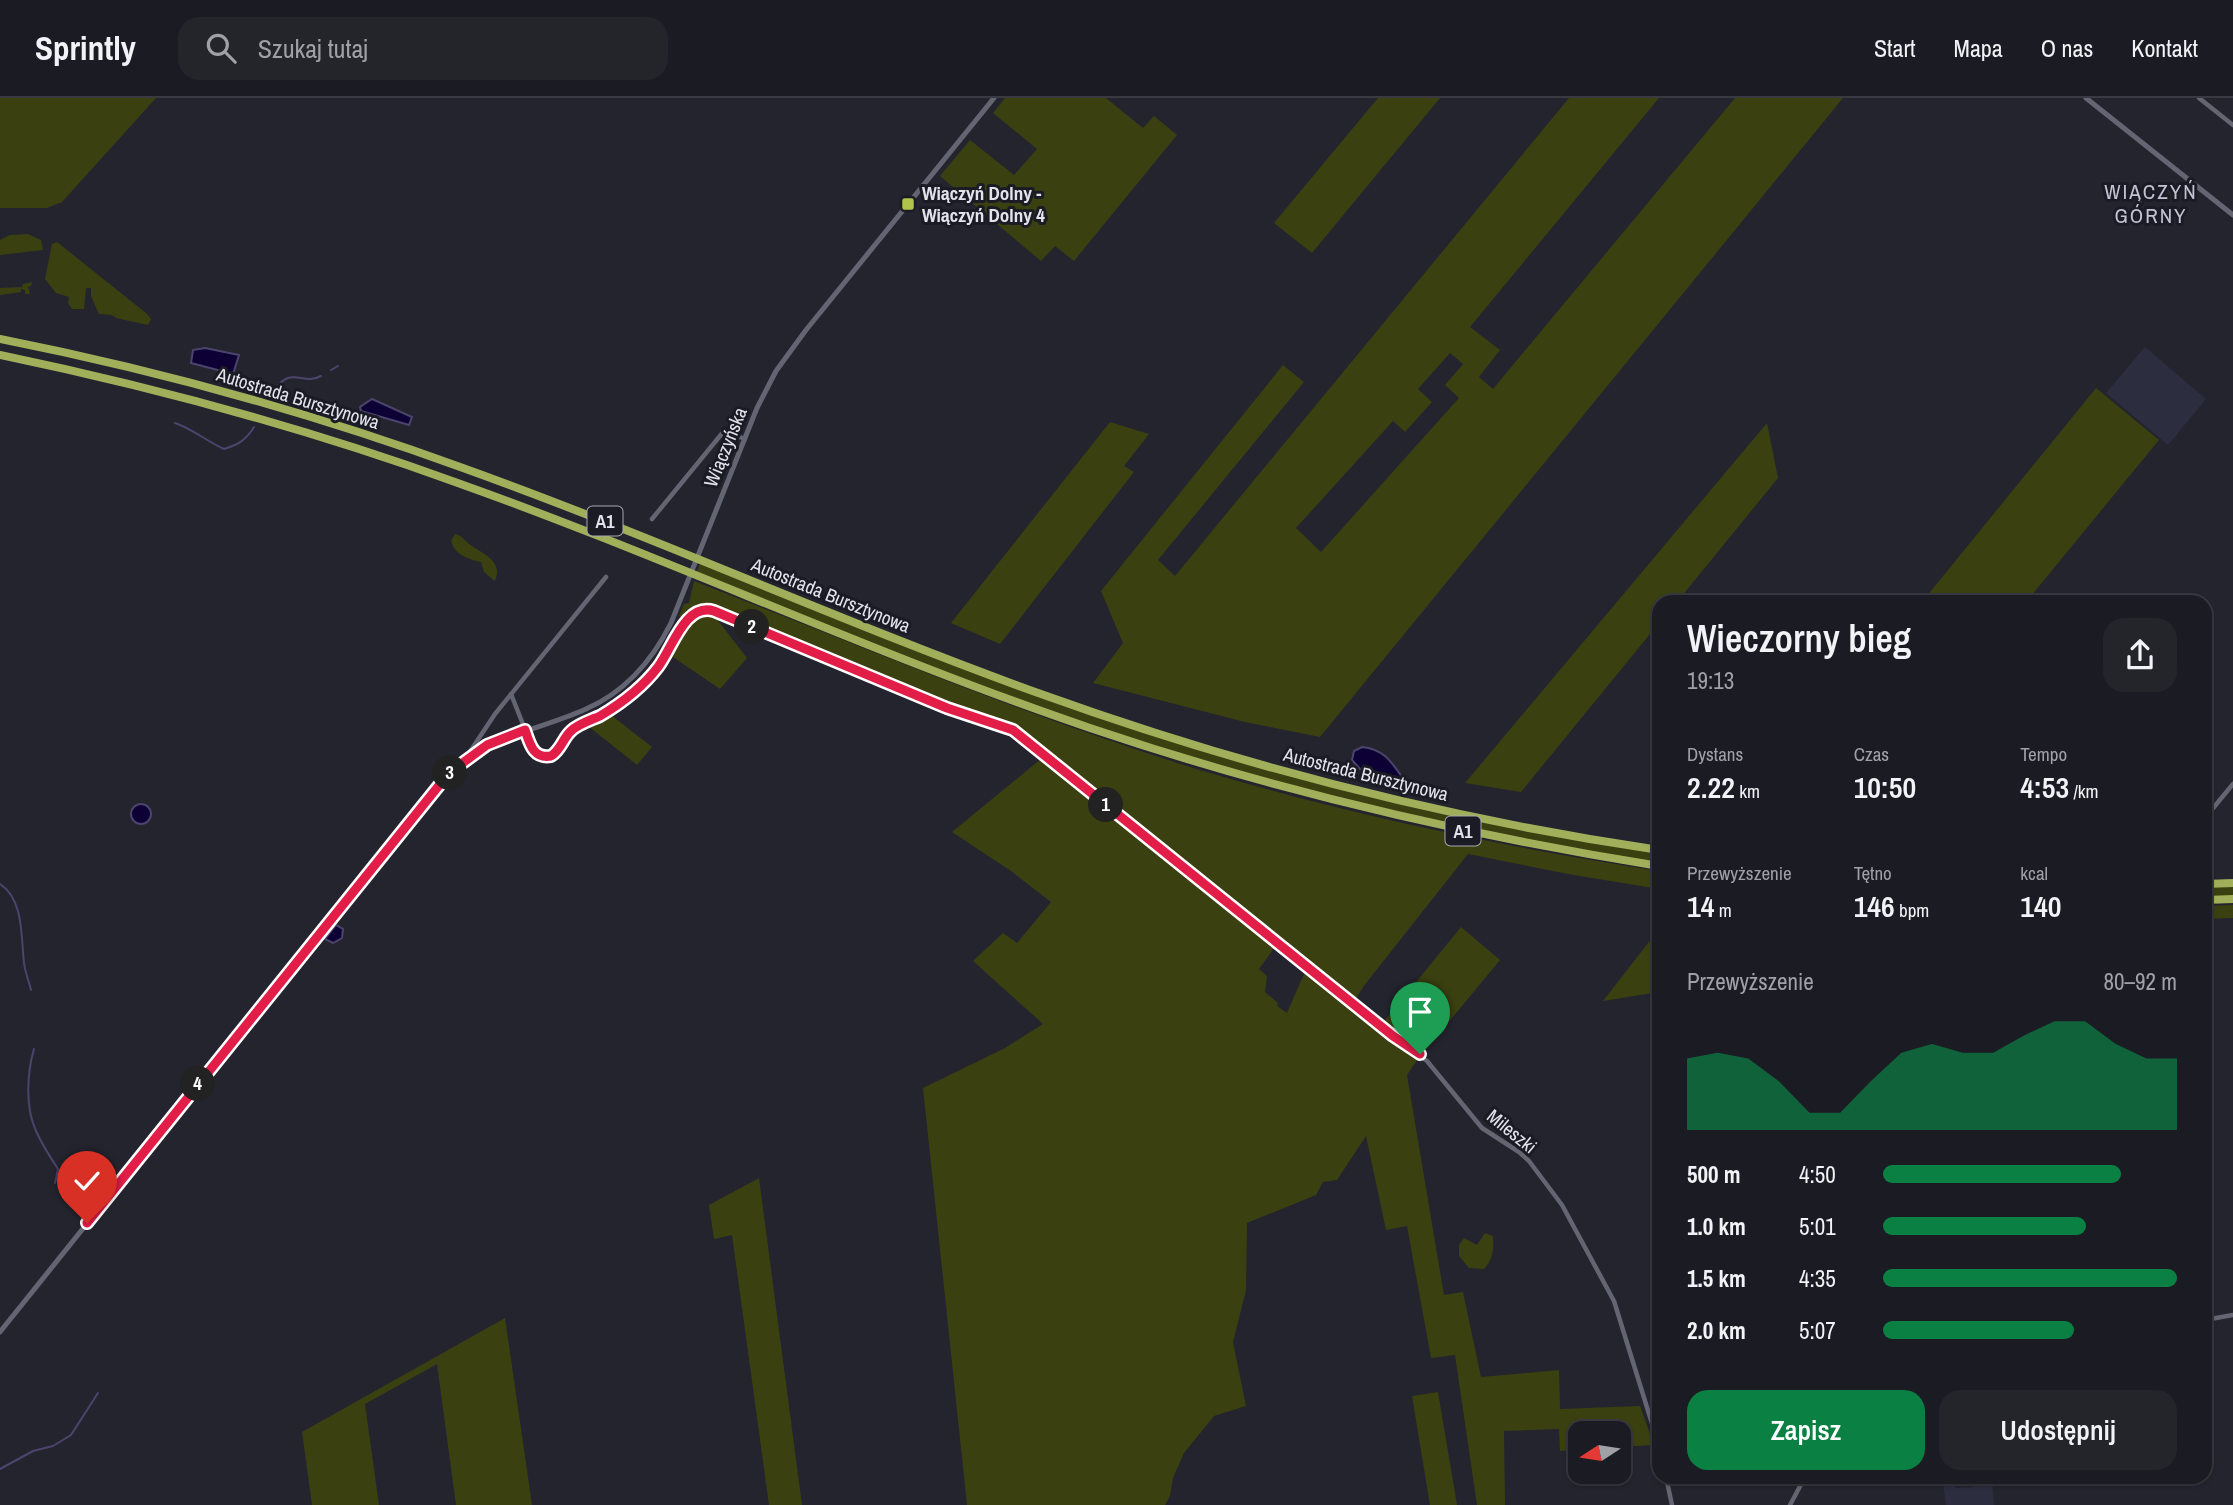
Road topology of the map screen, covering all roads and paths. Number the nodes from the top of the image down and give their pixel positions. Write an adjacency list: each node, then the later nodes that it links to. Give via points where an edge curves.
1 (994, 98): 8 (street, Wiączyńska, via 795,343 770,381)
2 (2086, 98): 5 (street)
3 (2199, 98): 4 (street)
4 (2233, 125)
5 (2233, 215)
6 (0, 338): 16 (highway, Autostrada Bursztynowa / A1, via 203,386 404,447 1027,688 1241,759 1485,819)
7 (0, 355): 17 (highway, Autostrada Bursztynowa / A1, via 206,404 414,467 996,694 1237,775 1469,832)
8 (745, 439): 9 (street, Wiączyńska, via 724,431); 12 (street, Wiączyńska, via 685,588 645,665 604,700)
9 (652, 519)
10 (606, 577): 11 (street, Wiączyńska)
11 (512, 694): 12 (street); 13 (street, Wiączyńska)
12 (525, 730): 13 (street, Wiączyńska, via 487,745); 25 (street, Mileszki, via 534,752 551,756 574,729 637,690 686,621 706,610 947,708 1013,730 1420,1054 1482,1128 1529,1161 1562,1205 1614,1301)
13 (465, 760): 24 (street, Wiączyńska, via 403,828)
14 (2233, 784): 15 (street)
15 (2212, 810)
16 (1652, 849)
17 (1652, 865)
18 (2233, 883): 19 (highway)
19 (2212, 884)
20 (2233, 899): 21 (highway)
21 (2212, 900)
22 (2233, 1315): 23 (street)
23 (2212, 1319)
24 (0, 1332)
25 (1652, 1423)
26 (1668, 1484): 28 (street)
27 (1801, 1484): 29 (street)
28 (1672, 1505)
29 (1790, 1505)

